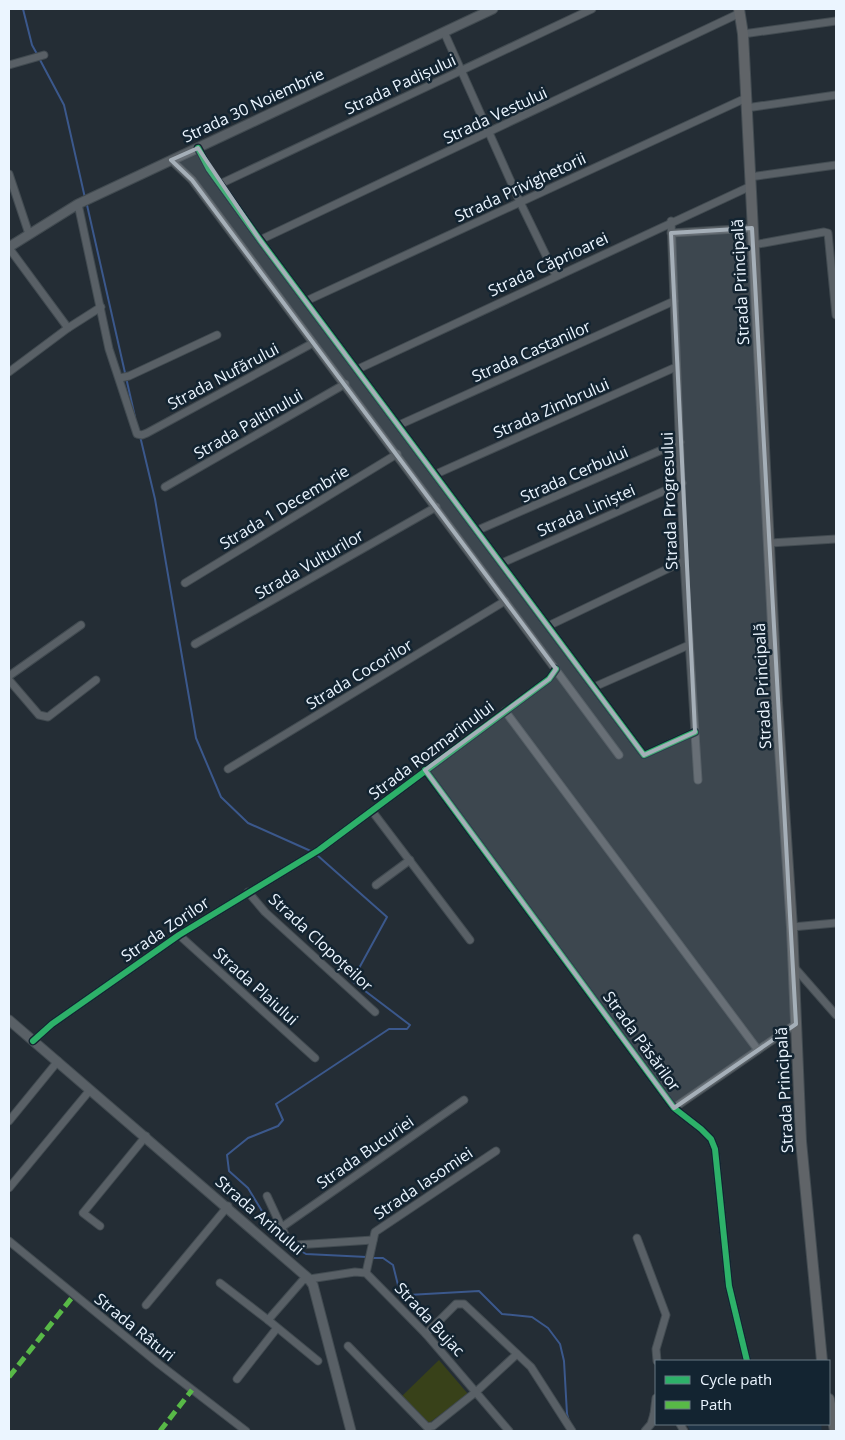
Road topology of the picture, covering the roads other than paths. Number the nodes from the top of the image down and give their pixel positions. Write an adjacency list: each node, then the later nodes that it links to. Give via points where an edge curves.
1 (494, 9): 5 (street, Strada 30 Noiembrie)
2 (592, 9): 9 (street, Strada Padișului)
3 (740, 11): 6 (main road, Strada Principală); 12 (street, Strada Vestului)
4 (836, 21): 6 (street)
5 (444, 32): 9 (street); 13 (street, Strada 30 Noiembrie)
6 (742, 34): 11 (main road, Strada Principală)
7 (44, 55): 8 (street)
8 (9, 65)
9 (461, 71): 12 (street); 18 (street, Strada Padișului)
10 (836, 95): 11 (street, Strada Privighetorii)
11 (746, 103): 17 (main road, Strada Principală); 19 (street, Strada Privighetorii)
12 (489, 133): 19 (street); 25 (street, Strada Vestului)
13 (198, 148): 14 (street, Strada 30 Noiembrie); 18 (street)
14 (171, 160): 20 (street, Strada 30 Noiembrie); 35 (street, via 192,180)
15 (836, 165): 17 (street, Strada Căprioarei)
16 (9, 174): 24 (street)
17 (751, 181): 21 (street, Strada Căprioarei); 22 (main road, Strada Principală)
18 (220, 184): 25 (street)
19 (520, 202): 28 (street); 29 (street, Strada Privighetorii)
20 (78, 204): 24 (street, Strada 30 Noiembrie); 31 (street)
21 (671, 221): 23 (street, Strada Progresului); 28 (street, Strada Căprioarei)
22 (752, 228): 23 (street); 26 (main road, Strada Principală)
23 (671, 233): 30 (street, Strada Progresului)
24 (29, 234): 27 (street, Strada 30 Noiembrie)
25 (260, 240): 29 (street)
26 (753, 245): 32 (street, via 824,232 830,236); 50 (main road, Strada Principală)
27 (9, 248): 33 (street)
28 (556, 276): 38 (street, Strada Căprioarei)
29 (306, 301): 38 (street)
30 (674, 301): 36 (street, Strada Progresului); 41 (street, Strada Castanilor)
31 (101, 306): 33 (street); 39 (street, via 109,350)
32 (836, 315)
33 (68, 328): 37 (street)
34 (217, 335): 39 (street)
35 (313, 343): 39 (street, Strada Nufărului, via 142,434); 40 (street)
36 (676, 367): 42 (street, Strada Progresului); 44 (street, Strada Zimbrului)
37 (10, 368)
38 (358, 369): 41 (street)
39 (120, 378)
40 (345, 384): 43 (street); 46 (street, Strada Paltinului)
41 (400, 425): 44 (street)
42 (680, 442): 45 (street, Strada Progresului); 48 (street, Strada Cerbului)
43 (397, 454): 47 (street); 53 (street, Strada 1 Decembrie)
44 (436, 474): 48 (street)
45 (682, 483): 51 (street, Strada Progresului); 52 (street, Strada Liniștei)
46 (165, 487)
47 (436, 507): 54 (street); 57 (street, Strada Vulturilor)
48 (478, 530): 52 (street)
49 (836, 539): 50 (street)
50 (770, 544): 76 (main road, Strada Principală)
51 (684, 561): 56 (street); 58 (street, Strada Progresului)
52 (502, 563): 56 (street)
53 (185, 583)
54 (505, 601): 59 (street); 67 (street, Strada Cocorilor)
55 (81, 625): 60 (street)
56 (548, 626): 63 (street)
57 (196, 644)
58 (689, 644): 63 (street); 65 (street, Strada Progresului)
59 (556, 669): 64 (street, Strada Rozmarinului, via 549,679); 66 (street)
60 (9, 676)
61 (9, 680): 62 (street, via 39,715 48,717)
62 (96, 680)
63 (594, 687): 65 (street, via 644,755)
64 (505, 711): 68 (street, Strada Rozmarinului); 85 (street)
65 (695, 732): 69 (street, Strada Progresului)
66 (618, 754)
67 (228, 770)
68 (425, 770): 70 (street, Strada Rozmarinului); 90 (street, Strada Păsărilor)
69 (698, 780)
70 (372, 811): 71 (street, Strada Rozmarinului); 72 (street, Strada Rozmarinului)
71 (319, 850): 74 (street, Strada Zorilor)
72 (410, 860): 73 (street); 78 (street, Strada Rozmarinului)
73 (376, 885)
74 (248, 892): 77 (street, Strada Zorilor); 80 (street, Strada Clopoțeilor, via 265,912)
75 (836, 923): 76 (street)
76 (792, 927): 79 (main road, Strada Principală)
77 (179, 935): 84 (street, Strada Zorilor); 86 (street, Strada Plaiului)
78 (470, 940)
79 (794, 967): 81 (street); 83 (main road, Strada Principală)
80 (375, 1012)
81 (836, 1015)
82 (9, 1020): 84 (street, Strada Arinului)
83 (796, 1024): 85 (street); 113 (main road, Strada Principală, via 802,1160)
84 (33, 1040): 87 (street, Strada Arinului)
85 (758, 1050): 90 (street)
86 (315, 1058)
87 (58, 1061): 88 (street, Strada Arinului); 91 (street)
88 (90, 1090): 92 (street, Strada Arinului); 94 (street)
89 (464, 1100): 98 (street, Strada Bucuriei)
90 (674, 1108): 112 (street, Strada Păsărilor, via 711,1138 715,1149 728,1286)
91 (9, 1121)
92 (146, 1136): 96 (street, Strada Arinului); 97 (street, via 84,1213)
93 (496, 1151): 100 (street, Strada Iasomiei, via 374,1232)
94 (9, 1188)
95 (267, 1196): 98 (street)
96 (228, 1206): 103 (street, Strada Arinului); 105 (street)
97 (100, 1226)
98 (282, 1227): 100 (street, via 287,1239 295,1245)
99 (637, 1238): 111 (street, via 666,1315 656,1349)
100 (373, 1240): 102 (street, Strada Iasomiei)
101 (9, 1241): 119 (street, Strada Râturi)
102 (366, 1273): 103 (street); 108 (street, Strada Bujac)
103 (308, 1278): 106 (street, Strada Arinului, via 300,1282); 120 (street, via 313,1285)
104 (220, 1282): 106 (street)
105 (146, 1305)
106 (268, 1320): 107 (street)
107 (278, 1328): 114 (street); 115 (street)
108 (426, 1334): 110 (street, via 460,1303); 116 (street, Strada Bujac)
109 (348, 1346): 116 (street, via 427,1428)
110 (518, 1354): 116 (street); 122 (street, via 531,1367)
111 (657, 1360)
112 (746, 1360)
113 (822, 1360)
114 (318, 1361)
115 (238, 1379)
116 (477, 1391): 121 (street, Strada Bujac)
117 (830, 1404): 124 (main road)
118 (655, 1414): 123 (street)
119 (246, 1431)
120 (351, 1431)
121 (509, 1431)
122 (572, 1431)
123 (645, 1431)
124 (835, 1431)

